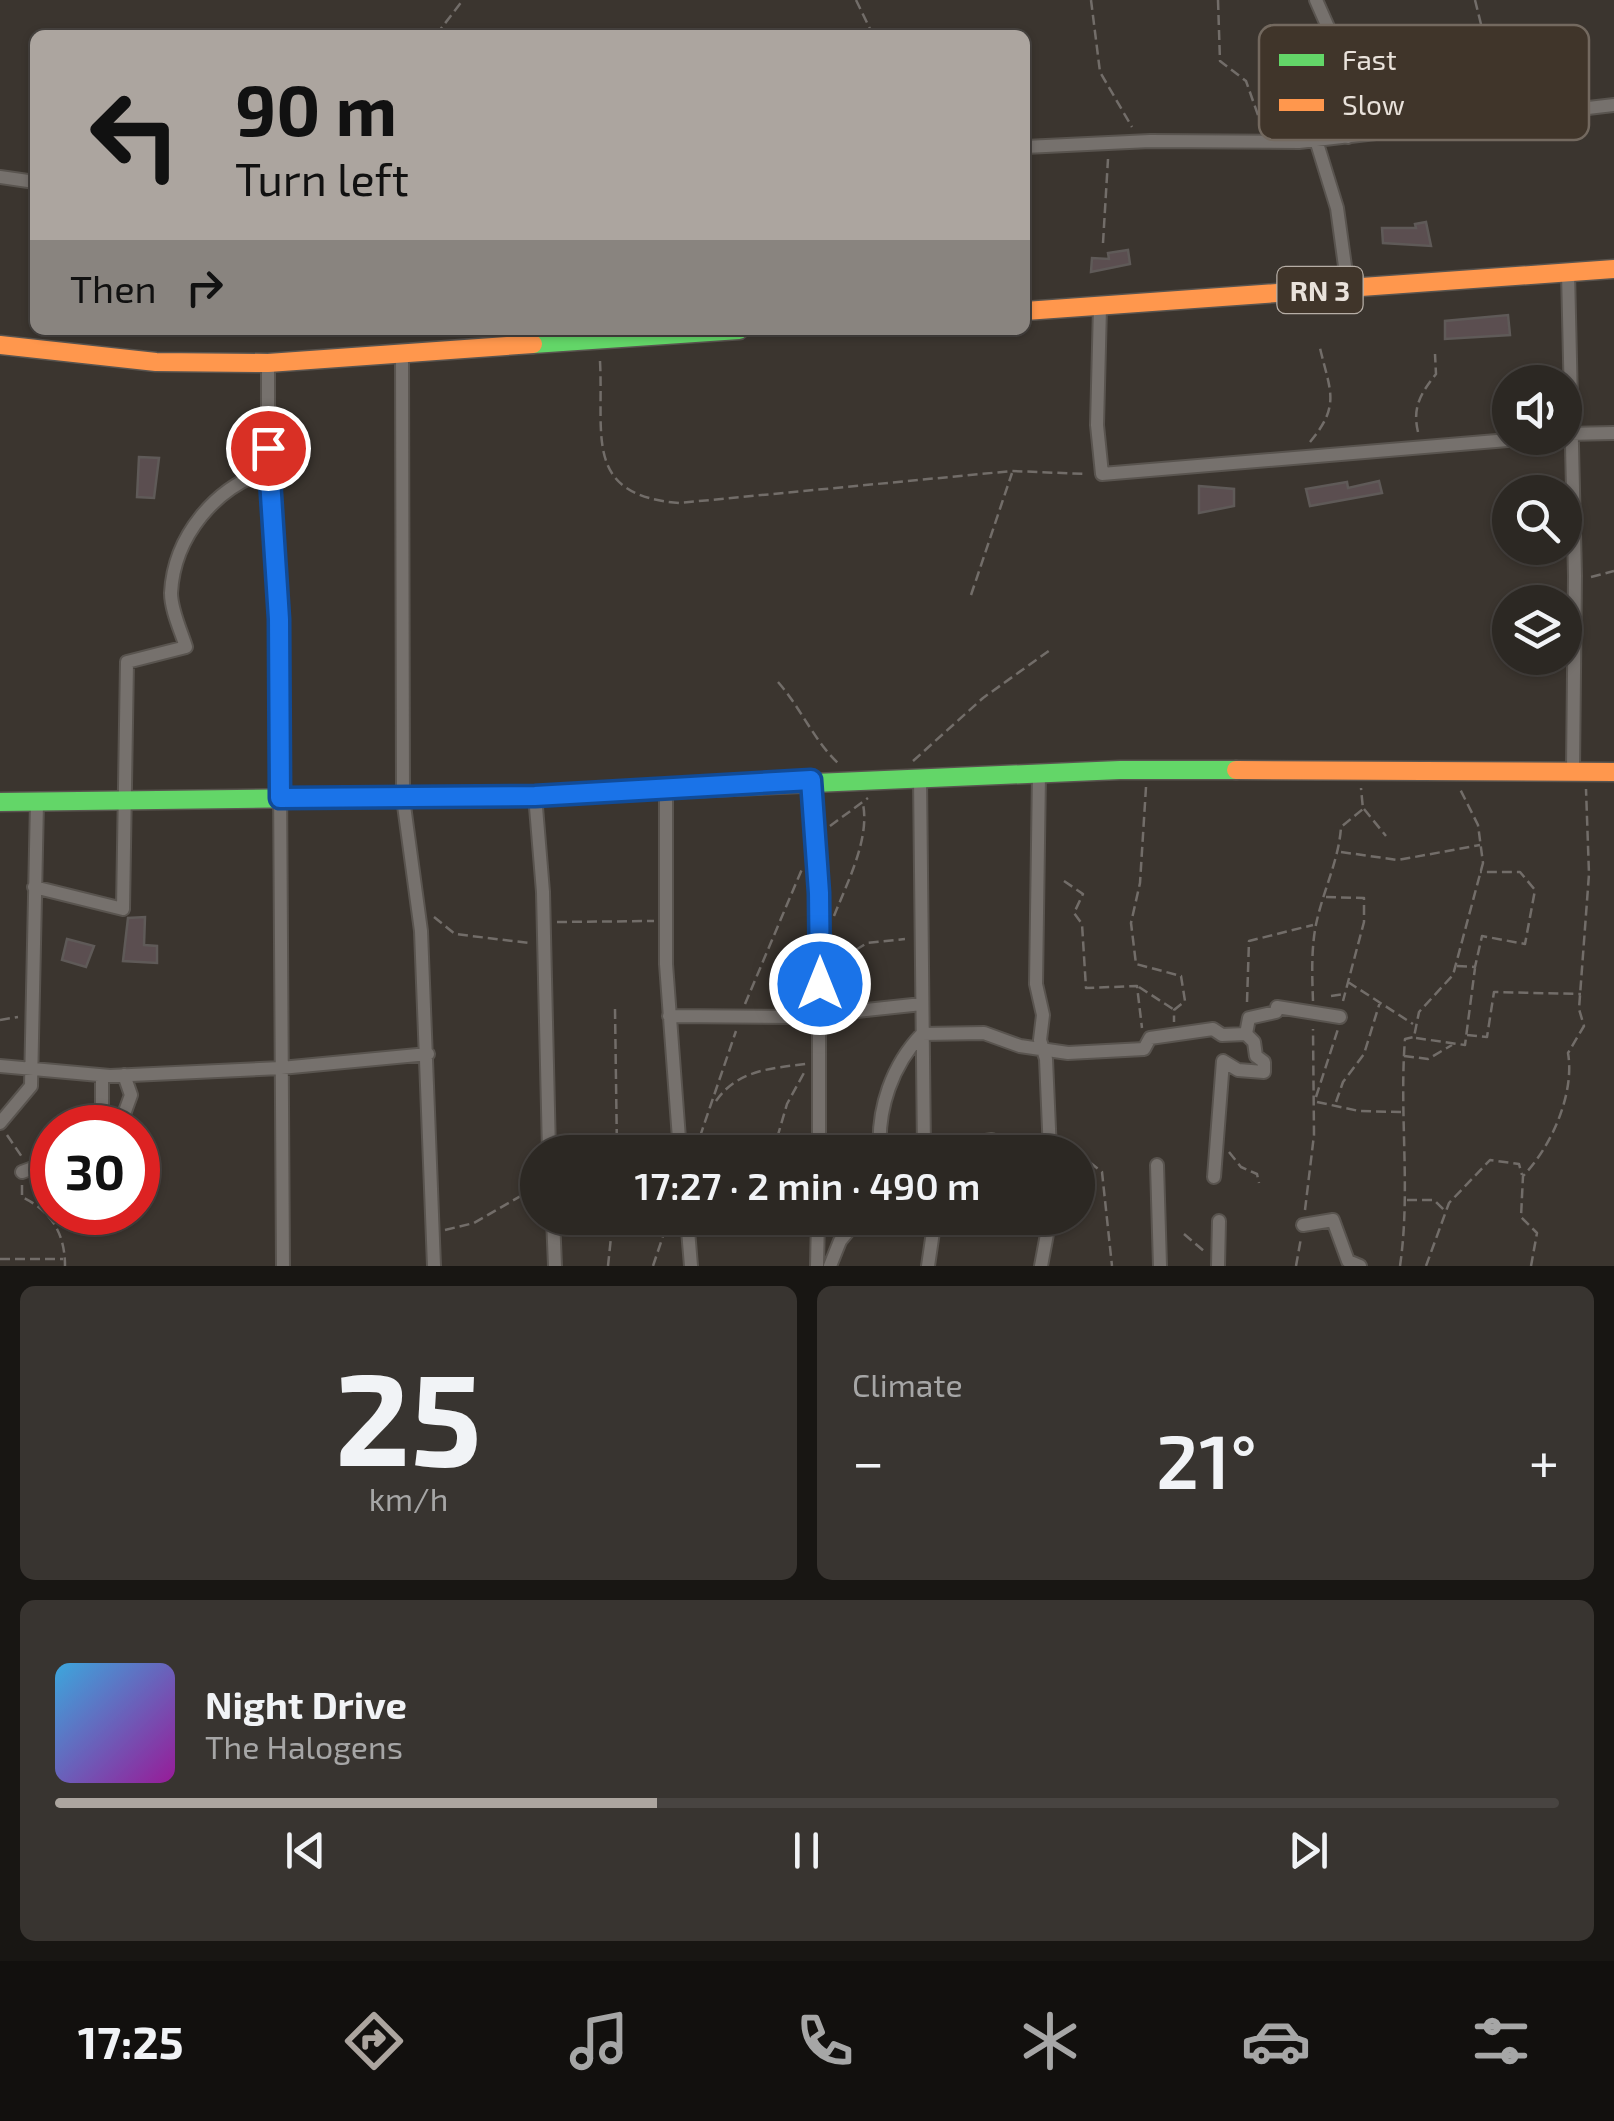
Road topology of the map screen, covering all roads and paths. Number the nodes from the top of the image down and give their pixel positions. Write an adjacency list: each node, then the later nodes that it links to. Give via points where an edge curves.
1 (463, 0): 9 (path)
2 (856, 0): 10 (path)
3 (1091, 0): 15 (path, via 1100,72)
4 (1218, 0): 13 (path, via 1220,61 1246,81)
5 (1316, 0): 7 (street)
6 (1476, 0): 8 (path)
7 (1327, 25)
8 (1482, 25)
9 (440, 30)
10 (871, 30)
11 (1614, 105): 12 (street)
12 (1589, 108)
13 (1259, 118)
14 (1316, 140): 17 (street); 24 (street, via 1337,208)
15 (1140, 141): 16 (street); 17 (street)
16 (1109, 142): 18 (street); 21 (path)
17 (1300, 142)
18 (1030, 147)
19 (0, 178): 20 (street)
20 (30, 181)
21 (1103, 244)
22 (1614, 268): 23 (main road, RN 3)
23 (1568, 272): 24 (main road, RN 3); 34 (street)
24 (1348, 288): 25 (main road, RN 3)
25 (1100, 307): 26 (main road, RN 3); 43 (street, via 1096,425)
26 (1030, 311)
27 (661, 335): 28 (main road)
28 (598, 339): 31 (main road); 42 (path, via 605,463 618,485 646,500 679,503)
29 (0, 345): 33 (main road, via 156,362)
30 (1320, 348): 40 (path, via 1333,402)
31 (402, 352): 33 (main road); 59 (street)
32 (1434, 354): 38 (path, via 1436,374 1420,394 1414,417)
33 (268, 364): 41 (street)
34 (1567, 365)
35 (1614, 433): 36 (street)
36 (1582, 434)
37 (1492, 442): 38 (street)
38 (1422, 448): 40 (street)
39 (1568, 455): 45 (street)
40 (1302, 458): 43 (street)
41 (268, 471): 58 (street, via 279,619); 60 (street, via 240,479 196,517 171,594 186,647 127,662)
42 (1012, 471): 43 (path); 46 (path)
43 (1102, 474)
44 (1614, 571): 45 (path)
45 (1575, 583): 50 (street)
46 (971, 595)
47 (1050, 650): 53 (path, via 982,698)
48 (1448, 769): 49 (main road); 50 (main road); 66 (path, via 1478,825)
49 (1146, 770): 52 (main road); 85 (path, via 1131,923 1136,964 1181,976 1185,1001)
50 (1580, 770): 51 (main road); 80 (path, via 1588,874)
51 (1614, 772)
52 (1039, 773): 54 (main road); 101 (street)
53 (894, 778): 54 (main road); 55 (main road); 65 (path)
54 (920, 778): 73 (street)
55 (811, 780): 56 (main road); 65 (street)
56 (666, 788): 57 (main road); 88 (street)
57 (535, 796): 59 (main road); 116 (street)
58 (280, 798): 59 (main road); 60 (main road); 106 (street)
59 (403, 798): 102 (street, via 421,930)
60 (128, 799): 62 (main road); 70 (street, via 123,909)
61 (0, 802): 62 (main road)
62 (37, 802): 70 (street)
63 (1362, 809): 64 (path)
64 (1386, 836)
65 (815, 837): 86 (path); 87 (street)
66 (1481, 845): 67 (path, via 1398,860); 68 (path)
67 (1340, 852)
68 (1480, 872): 75 (path); 76 (path, via 1520,872 1535,890 1525,944 1482,936)
69 (1064, 881): 78 (path, via 1083,894 1074,913 1082,924 1086,988)
70 (34, 887): 90 (street)
71 (1323, 897): 77 (path, via 1363,894 1364,922)
72 (1315, 925): 91 (path, via 1249,941)
73 (921, 938): 74 (path, via 867,943); 83 (street)
74 (842, 959)
75 (1456, 966): 76 (path); 93 (path)
76 (1475, 966): 97 (path)
77 (1347, 982): 79 (path); 82 (path)
78 (1137, 986): 85 (path); 100 (path)
79 (1344, 994): 81 (path); 89 (path)
80 (1582, 994): 97 (path, via 1494,992 1487,1037); 129 (path, via 1584,1026 1568,1053 1566,1100 1537,1161)
81 (1332, 996)
82 (1380, 1002): 93 (path); 110 (path, via 1364,1054)
83 (922, 1004): 87 (street); 95 (street)
84 (615, 1009): 117 (path)
85 (1174, 1010): 94 (path)
86 (741, 1014): 87 (street); 88 (street); 113 (path)
87 (820, 1014): 120 (street)
88 (669, 1016): 118 (street)
89 (1340, 1017): 91 (street, via 1277,1008); 110 (path, via 1314,1102)
90 (32, 1018): 92 (path); 107 (street)
91 (1249, 1018): 96 (street)
92 (0, 1020)
93 (1415, 1025): 98 (path)
94 (1174, 1033): 96 (street); 100 (street, via 1150,1038)
95 (922, 1034): 101 (street, via 984,1033); 121 (street, via 891,1084); 122 (street)
96 (1246, 1034): 124 (street, via 1264,1072 1224,1062)
97 (1467, 1035): 99 (path, via 1464,1045)
98 (1414, 1037): 99 (path); 103 (path, via 1405,1039)
99 (1452, 1045): 103 (path, via 1428,1059)
100 (1144, 1049): 101 (street)
101 (1041, 1051): 123 (street)
102 (428, 1054): 106 (street); 137 (street)
103 (1402, 1056): 114 (path)
104 (808, 1064): 113 (path, via 756,1070)
105 (0, 1066): 107 (street)
106 (281, 1068): 109 (street); 152 (street)
107 (31, 1069): 108 (street); 115 (street, via 32,1086)
108 (102, 1076): 109 (street); 111 (street)
109 (124, 1076): 112 (street)
110 (1335, 1104): 114 (path)
111 (102, 1105)
112 (127, 1105)
113 (712, 1106): 119 (path)
114 (1404, 1112): 133 (path)
115 (0, 1124): 128 (path, via 22,1157)
116 (549, 1135)
117 (617, 1135)
118 (679, 1135)
119 (701, 1135)
120 (819, 1135)
121 (879, 1135)
122 (924, 1135)
123 (1049, 1135)
124 (1214, 1144): 130 (street); 131 (path, via 1257,1174)
125 (1157, 1165): 163 (street)
126 (1095, 1167): 162 (path, via 1102,1172)
127 (30, 1169): 128 (street)
128 (22, 1172): 149 (path, via 22,1197 57,1225)
129 (1522, 1176): 134 (path, via 1519,1164 1490,1160); 167 (path, via 1521,1218 1537,1233)
130 (1214, 1177)
131 (1259, 1183)
132 (520, 1196): 137 (path, via 474,1222)
133 (1407, 1200): 134 (path, via 1434,1200); 165 (path)
134 (1445, 1211): 166 (path)
135 (1219, 1221): 150 (street)
136 (1303, 1225): 164 (street, via 1333,1220 1348,1261)
137 (434, 1234): 153 (street)
138 (1184, 1234): 150 (path)
139 (553, 1235): 154 (street)
140 (611, 1235): 155 (path)
141 (663, 1235): 156 (path)
142 (688, 1235): 157 (street)
143 (818, 1235): 158 (street)
144 (844, 1235): 159 (street)
145 (925, 1235): 160 (street)
146 (931, 1235): 160 (street)
147 (1047, 1235): 161 (street)
148 (0, 1259): 149 (path)
149 (66, 1259): 151 (path)
150 (1218, 1263)
151 (65, 1266)
152 (284, 1266)
153 (434, 1266)
154 (556, 1266)
155 (608, 1266)
156 (653, 1266)
157 (690, 1266)
158 (818, 1266)
159 (830, 1266)
160 (926, 1266)
161 (1041, 1266)
162 (1112, 1266)
163 (1160, 1266)
164 (1360, 1266)
165 (1400, 1266)
166 (1426, 1266)
167 (1531, 1266)

